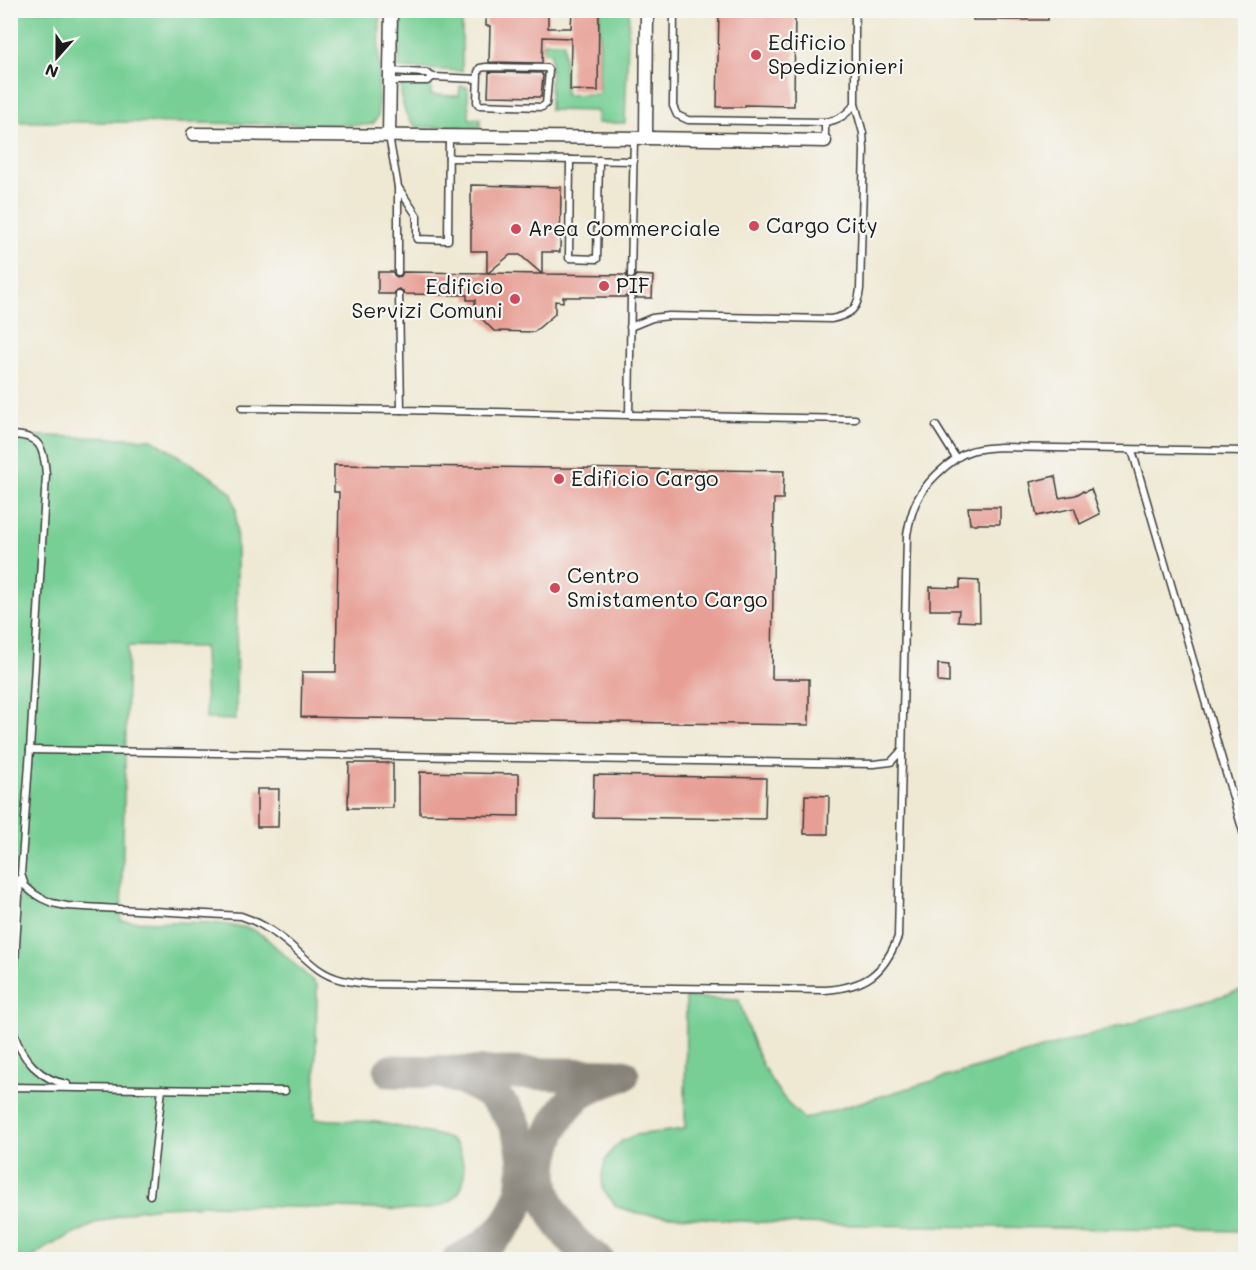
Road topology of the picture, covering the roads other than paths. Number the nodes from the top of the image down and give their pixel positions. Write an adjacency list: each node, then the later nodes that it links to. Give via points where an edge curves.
1 (391, 10): 5 (street)
2 (647, 10): 12 (street)
3 (674, 10): 8 (lane, via 673,106 677,115 688,120)
4 (855, 10): 7 (lane)
5 (390, 76): 6 (lane, via 426,73 433,77); 10 (street)
6 (477, 79): 6 (lane, via 479,105 542,106 548,101 547,68 486,67 480,68)
7 (855, 104): 8 (lane, via 841,118); 23 (lane, via 864,150 861,289 853,310 823,319 660,316)
8 (825, 123): 13 (lane)
9 (193, 134): 10 (street)
10 (389, 135): 11 (street); 18 (lane)
11 (449, 136): 12 (street); 14 (lane)
12 (640, 138): 13 (street); 17 (lane)
13 (825, 141)
14 (449, 158): 15 (lane); 18 (lane, via 448,240 417,239 417,216)
15 (570, 160): 16 (lane); 16 (lane, via 569,258 597,259)
16 (599, 160): 17 (lane)
17 (634, 161): 20 (lane)
18 (398, 187): 19 (lane)
19 (398, 272)
20 (631, 275)
21 (399, 294): 25 (lane)
22 (631, 297): 23 (lane)
23 (630, 327): 26 (lane)
24 (242, 408): 25 (lane)
25 (401, 410): 26 (lane)
26 (629, 415): 27 (lane)
27 (855, 419)
28 (936, 426): 32 (lane)
29 (10, 435): 33 (lane, via 35,440 45,463)
30 (1132, 450): 31 (lane); 32 (lane, via 1001,447 969,451); 35 (lane)
31 (1245, 452)
32 (956, 458): 34 (lane, via 922,490 907,536)
33 (30, 750): 34 (lane, via 874,764 891,762); 36 (lane)
34 (903, 750): 36 (lane, via 898,937 888,960 879,969 862,982 840,989 349,982 318,970 283,938 242,916 67,906 41,898 25,886)
35 (1245, 842)
36 (21, 874): 38 (lane, via 14,1032 28,1062 41,1073 56,1082)
37 (10, 1087): 38 (lane)
38 (85, 1088): 39 (lane)
39 (162, 1089): 40 (lane); 41 (lane)
40 (285, 1091)
41 (150, 1195)

